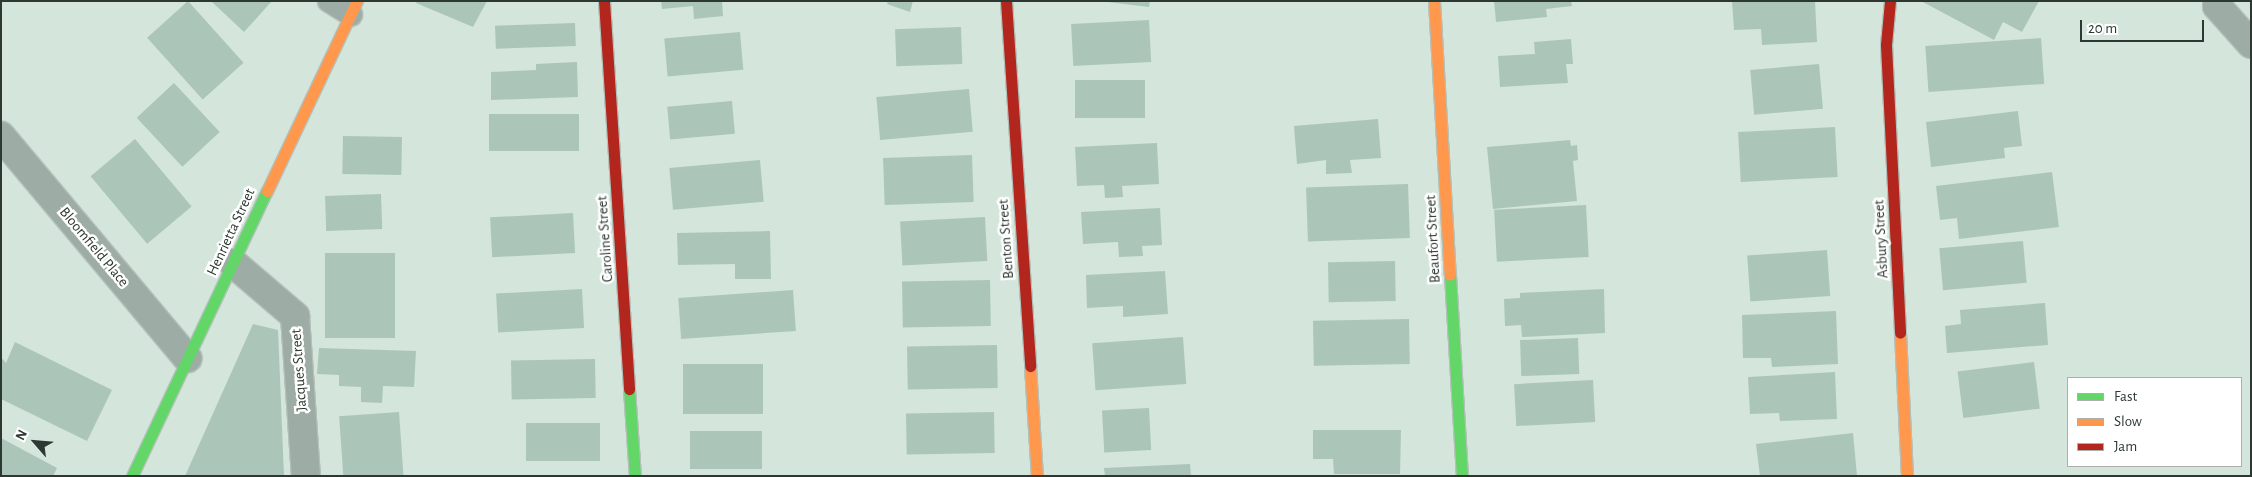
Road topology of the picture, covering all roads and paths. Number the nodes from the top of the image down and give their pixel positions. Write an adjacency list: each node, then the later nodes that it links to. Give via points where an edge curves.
1 (329, 1): 7 (lane)
2 (604, 1): 14 (street, Caroline Street)
3 (1006, 1): 15 (street, Benton Street)
4 (1434, 1): 16 (street, Beaufort Street)
5 (1890, 1): 17 (street, Asbury Street, via 1886,45)
6 (2218, 1): 8 (street, via 2217,6)
7 (354, 8): 10 (street, Henrietta Street)
8 (2251, 44)
9 (1, 136): 11 (street, Bloomfield Place)
10 (233, 263): 11 (street, Henrietta Street); 13 (street, Jacques Street, via 295,316)
11 (187, 358): 12 (street, Henrietta Street)
12 (132, 476)
13 (306, 476)
14 (635, 476)
15 (1037, 476)
16 (1462, 476)
17 (1907, 476)

